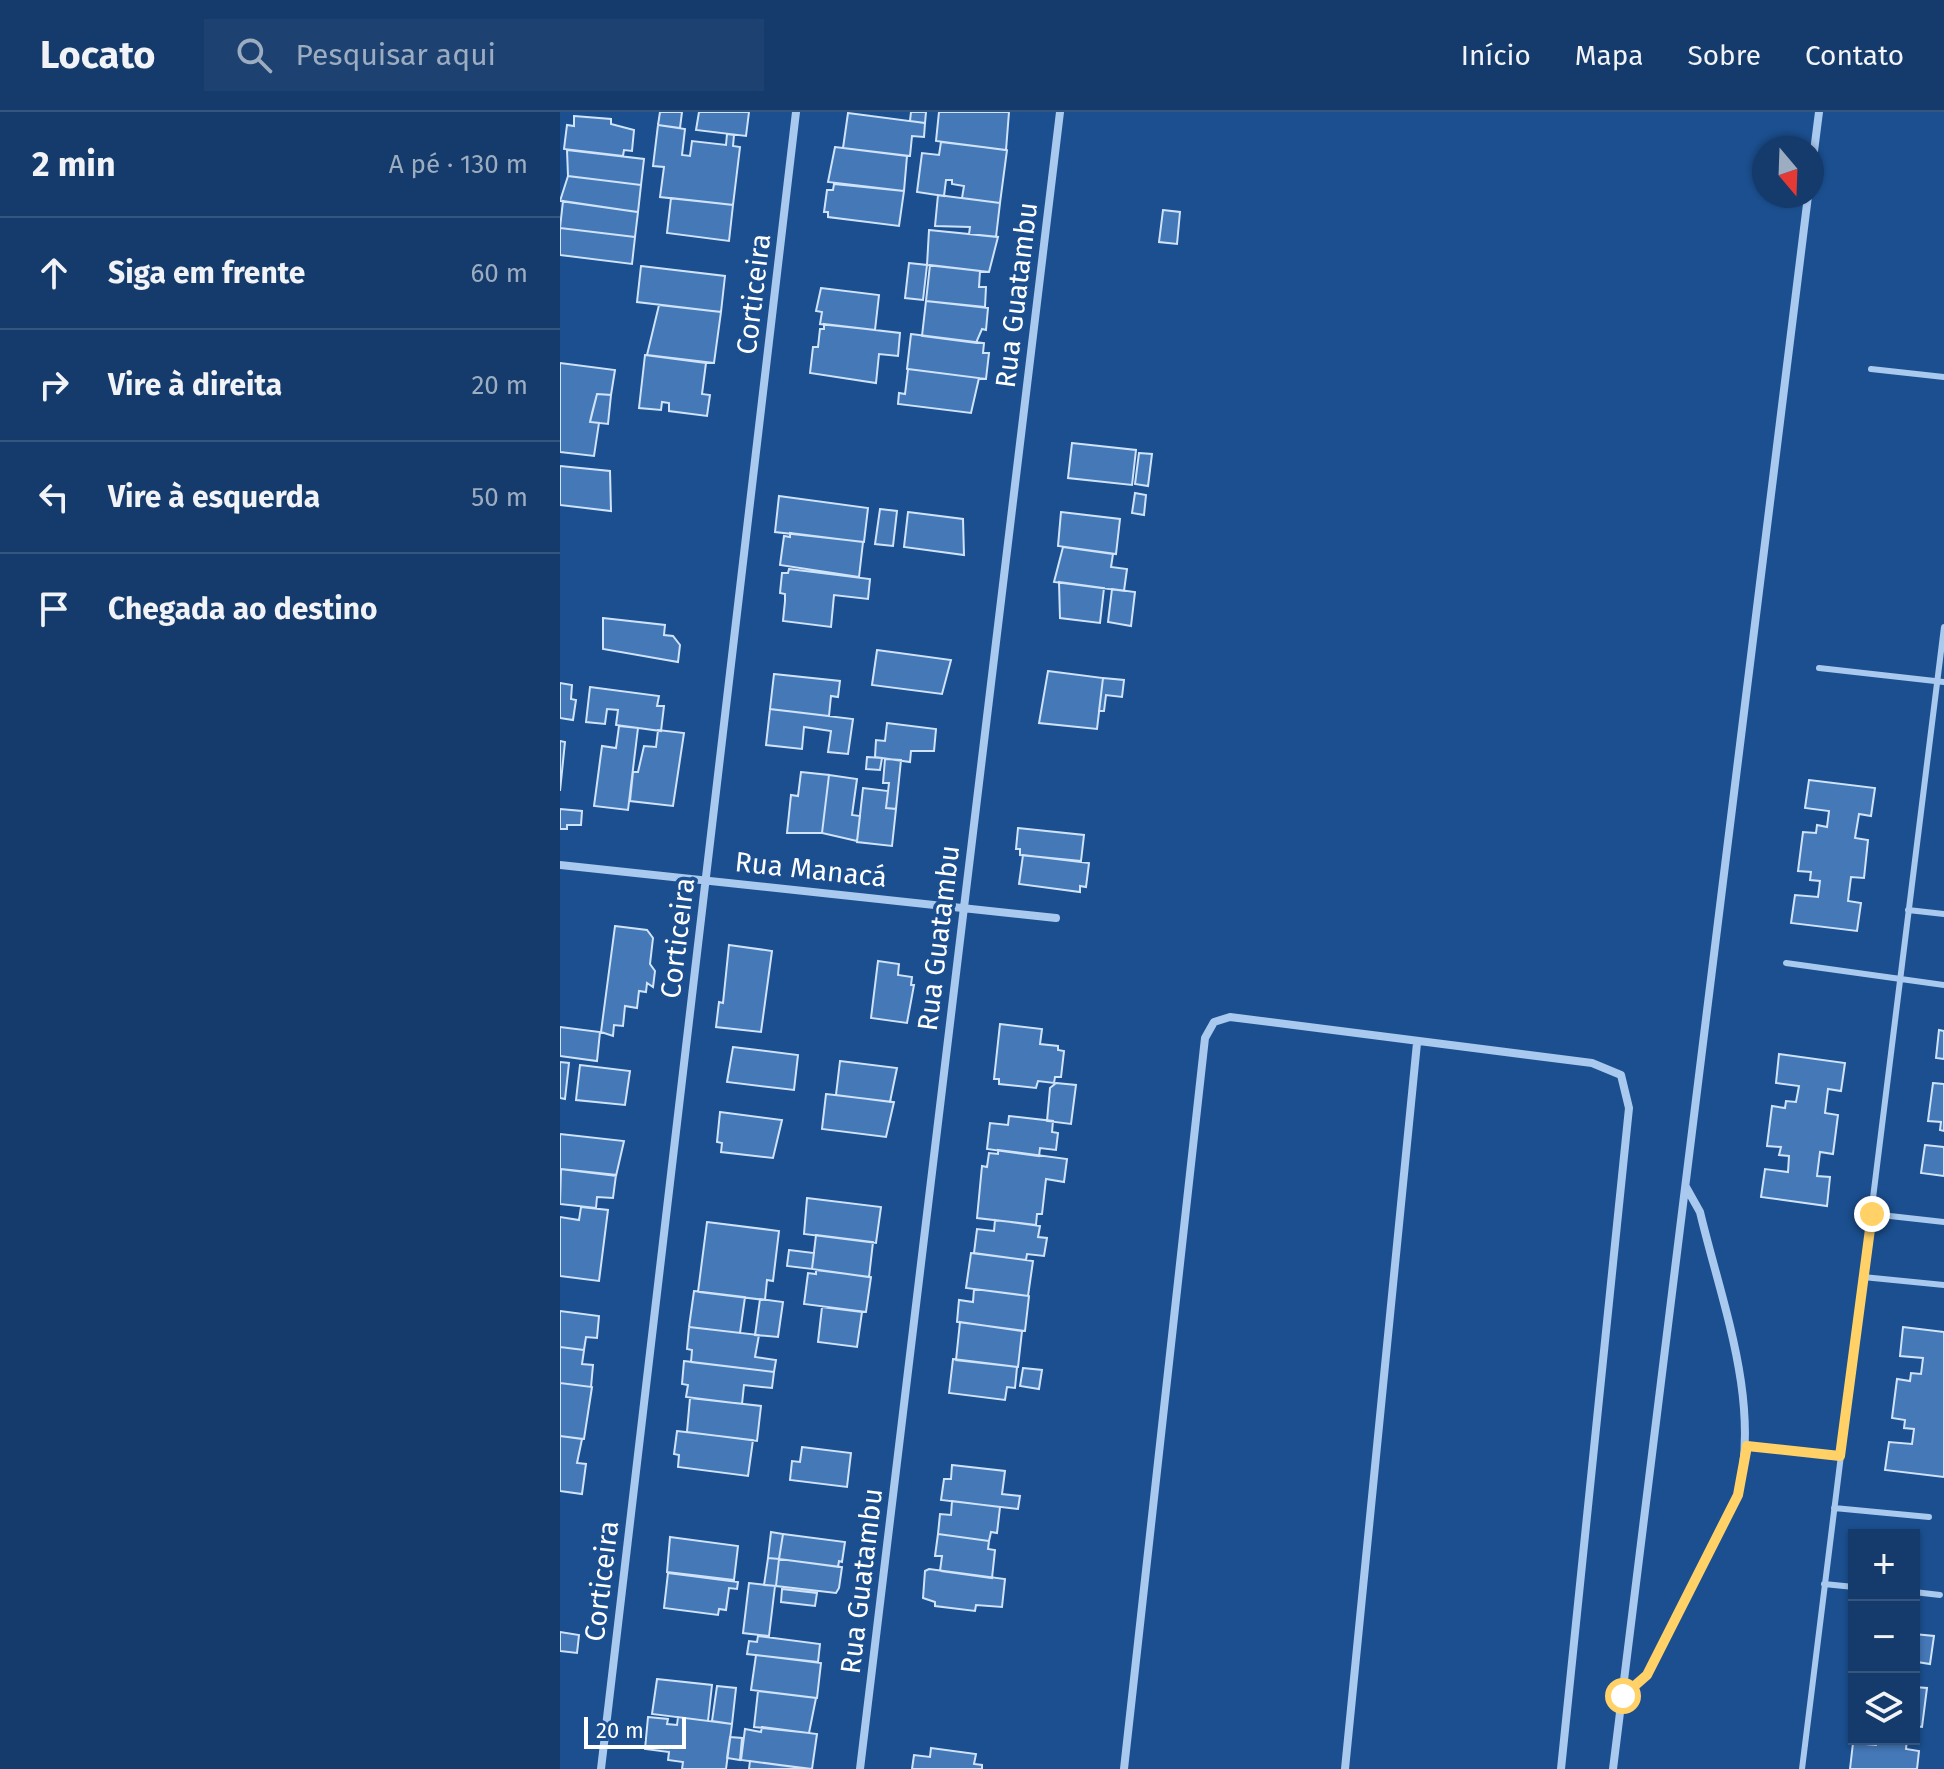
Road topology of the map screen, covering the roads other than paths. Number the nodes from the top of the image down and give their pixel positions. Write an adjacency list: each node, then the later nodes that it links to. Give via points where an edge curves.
1 (796, 112): 12 (street, Corticeira)
2 (1060, 112): 13 (street, Rua Guatambu)
3 (1819, 112): 4 (street)
4 (1816, 136)
5 (1807, 208): 21 (street)
6 (1871, 369): 7 (lane)
7 (1944, 377)
8 (1944, 627): 10 (lane)
9 (1819, 668): 10 (lane)
10 (1941, 682): 14 (lane)
11 (560, 865): 12 (street, Rua Manacá)
12 (706, 880): 13 (street, Rua Manacá); 35 (street, Corticeira)
13 (964, 908): 16 (street, Rua Manacá); 36 (street, Rua Guatambu)
14 (1908, 910): 15 (lane); 18 (lane)
15 (1944, 914)
16 (1056, 918)
17 (1786, 963): 18 (lane)
18 (1900, 979): 19 (lane); 22 (lane)
19 (1944, 985)
20 (1417, 1043): 37 (street, via 1230,1017 1214,1022 1205,1038); 38 (street); 39 (street, via 1592,1063 1621,1075 1629,1108)
21 (1686, 1187): 26 (street, via 1700,1212 1741,1385); 34 (street)
22 (1872, 1214): 23 (lane); 24 (lane)
23 (1944, 1222)
24 (1863, 1277): 25 (lane); 27 (lane)
25 (1944, 1285)
26 (1747, 1446): 27 (lane); 34 (street, via 1738,1495 1647,1675)
27 (1840, 1456): 28 (lane)
28 (1834, 1508): 29 (lane); 30 (lane)
29 (1929, 1517)
30 (1824, 1584): 31 (lane); 41 (lane)
31 (1848, 1586)
32 (1920, 1593): 33 (lane)
33 (1940, 1595)
34 (1623, 1696): 40 (street)
35 (601, 1769)
36 (860, 1769)
37 (1124, 1769)
38 (1345, 1769)
39 (1561, 1769)
40 (1613, 1769)
41 (1802, 1769)

